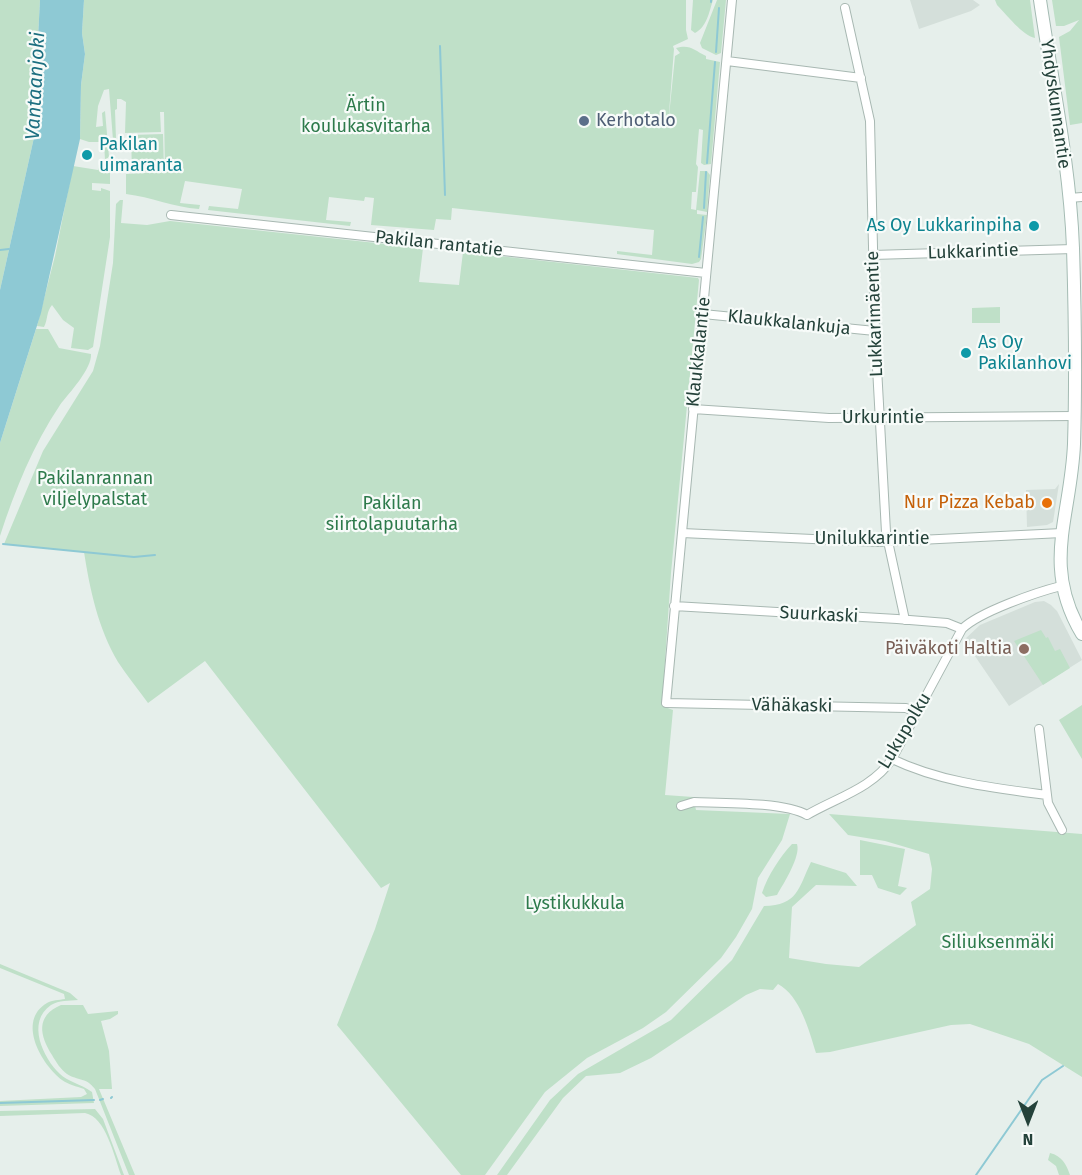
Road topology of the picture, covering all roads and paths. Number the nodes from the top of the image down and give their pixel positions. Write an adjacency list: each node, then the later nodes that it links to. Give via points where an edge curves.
1 (732, 0): 4 (street, Klaukkalantie)
2 (1040, 0): 7 (main road, Yhdyskunnantie)
3 (845, 8): 5 (street, Lukkarimäentie)
4 (727, 61): 5 (street); 11 (street, Klaukkalantie)
5 (861, 78): 10 (street, Lukkarimäentie, via 870,121)
6 (1082, 197): 7 (street)
7 (1069, 198): 9 (main road, Yhdyskunnantie)
8 (171, 215): 11 (street, Pakilan rantatie)
9 (1073, 249): 10 (street, Lukkarintie); 14 (main road, Yhdyskunnantie)
10 (873, 255): 13 (street, Lukkarimäentie)
11 (706, 273): 12 (street, Klaukkalantie)
12 (703, 314): 13 (street, Klaukkalankuja); 15 (street, Klaukkalantie)
13 (875, 331): 17 (street, Lukkarimäentie)
14 (1078, 338): 16 (main road, Yhdyskunnantie)
15 (693, 409): 17 (street, Urkurintie); 19 (street, Klaukkalantie)
16 (1075, 416): 17 (street, Urkurintie); 18 (main road, Yhdyskunnantie)
17 (880, 419): 21 (street, Lukkarimäentie)
18 (1076, 470): 20 (main road, Yhdyskunnantie)
19 (682, 533): 21 (street, Unilukkarintie); 23 (street, Klaukkalantie)
20 (1062, 533): 21 (street, Unilukkarintie); 22 (main road, Yhdyskunnantie)
21 (888, 541): 24 (street, Lukkarimäentie)
22 (1061, 586): 25 (street, via 1010,604); 26 (main road, Yhdyskunnantie)
23 (674, 606): 24 (street, Suurkaski); 27 (street, Klaukkalantie)
24 (905, 620): 25 (street, Suurkaski, via 947,623)
25 (962, 629): 28 (street, Lukupolku)
26 (1082, 634)
27 (666, 703): 28 (street, Vähäkaski, via 906,708)
28 (917, 713): 30 (street, Lukupolku)
29 (1039, 729): 31 (street)
30 (892, 759): 31 (street, via 940,777); 32 (street, Lukupolku, via 871,781 807,815 783,807 694,802)
31 (1047, 795): 33 (street)
32 (681, 806)
33 (1062, 830)

